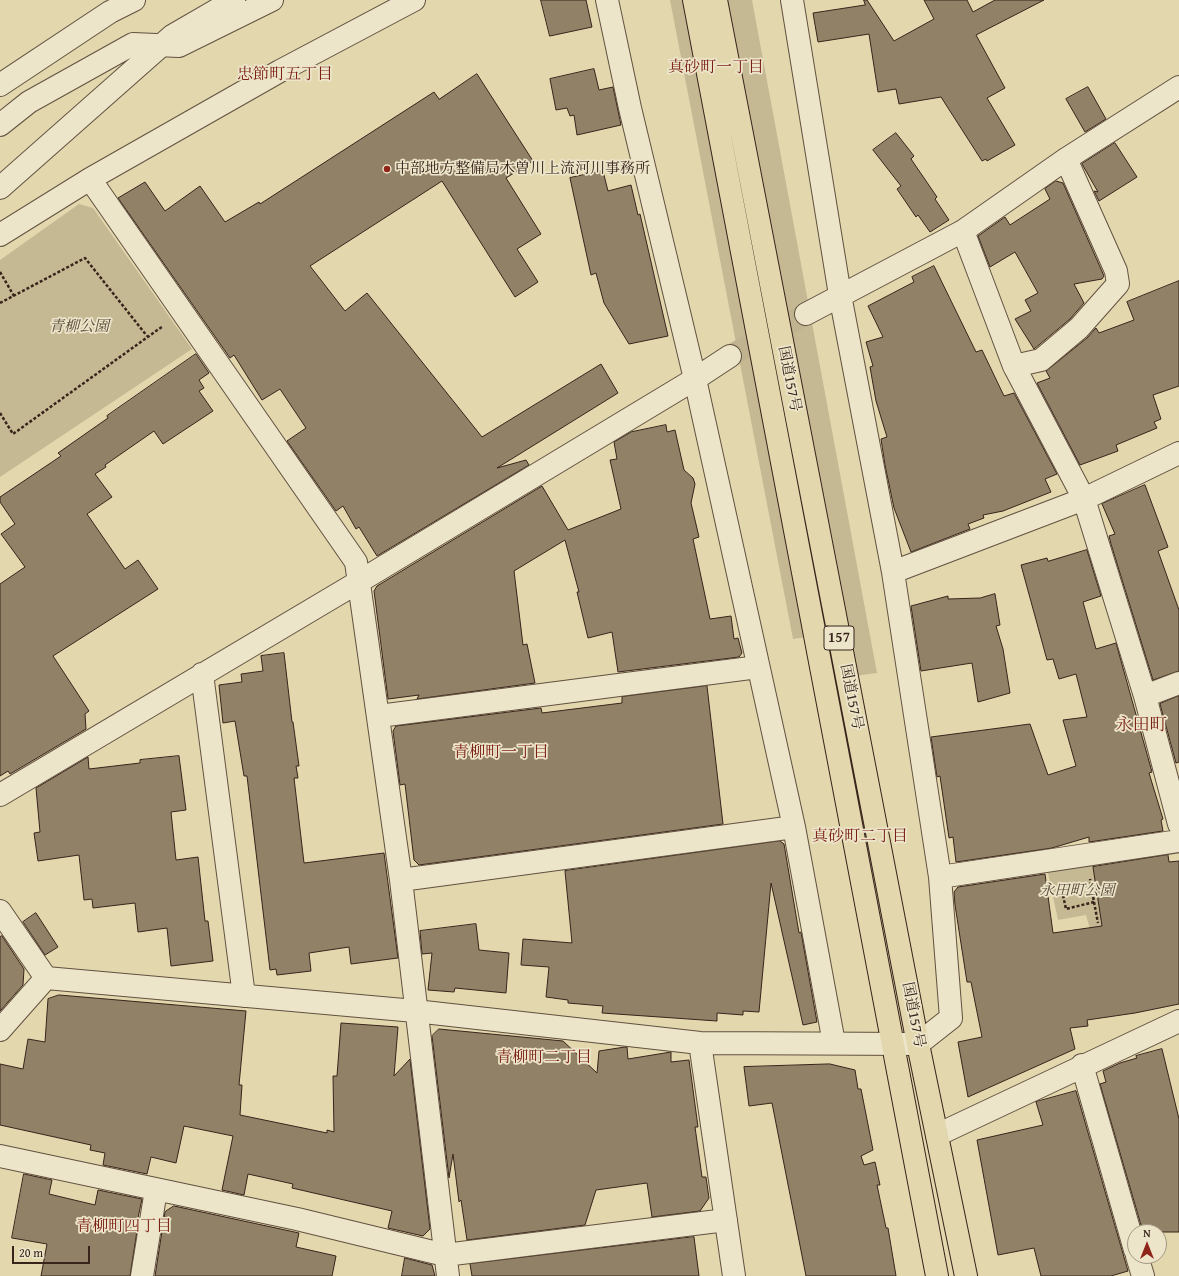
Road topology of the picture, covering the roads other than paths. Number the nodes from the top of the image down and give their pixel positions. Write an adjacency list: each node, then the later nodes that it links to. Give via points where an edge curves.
1 (134, 0): 10 (street, via 110,12)
2 (234, 0): 9 (street, via 172,36)
3 (272, 0): 9 (street, via 179,46)
4 (414, 0): 14 (street, via 280,71)
5 (607, 0): 22 (street)
6 (694, 0): 46 (highway, 国道157号 / 157)
7 (716, 0): 47 (highway, 国道157号 / 157)
8 (792, 0): 18 (street)
9 (161, 46): 12 (street, via 133,44 29,102); 15 (street)
10 (0, 85)
11 (1179, 87): 13 (street)
12 (0, 125)
13 (1066, 158): 16 (street); 21 (street, via 1116,271 1118,284 1079,328 1041,360)
14 (90, 179): 17 (street); 26 (street, via 356,562)
15 (0, 188)
16 (962, 231): 18 (street); 21 (street)
17 (0, 235)
18 (840, 295): 19 (street); 25 (street)
19 (806, 314)
20 (730, 356): 22 (street)
21 (1014, 366): 24 (street)
22 (695, 379): 26 (street); 27 (street)
23 (1179, 453): 24 (street)
24 (1084, 499): 25 (street); 30 (street)
25 (894, 572): 36 (street)
26 (360, 581): 28 (street); 31 (street)
27 (758, 667): 31 (street); 34 (street)
28 (202, 674): 32 (street); 40 (street)
29 (1179, 683): 30 (street)
30 (1146, 696): 33 (street)
31 (379, 716): 37 (street)
32 (0, 795)
33 (1179, 824)
34 (794, 827): 37 (street); 45 (street)
35 (1179, 841): 36 (street)
36 (940, 877): 47 (street, via 951,1018)
37 (400, 880): 41 (street)
38 (0, 911): 39 (street)
39 (46, 978): 40 (street); 43 (street)
40 (244, 996): 41 (street)
41 (416, 1011): 44 (street); 54 (street)
42 (1179, 1021): 48 (street)
43 (0, 1030)
44 (700, 1044): 45 (street); 52 (street)
45 (834, 1044): 46 (street)
46 (893, 1044): 47 (street); 59 (highway, 国道157号 / 157)
47 (918, 1044): 49 (highway, 国道157号 / 157)
48 (1082, 1065): 49 (street); 53 (street)
49 (937, 1135): 60 (highway, 国道157号 / 157)
50 (0, 1156): 51 (street)
51 (156, 1190): 54 (street, via 297,1219); 56 (street)
52 (726, 1220): 54 (street); 58 (street)
53 (1128, 1224)
54 (445, 1255): 57 (street)
55 (1139, 1264): 61 (street)
56 (142, 1276)
57 (448, 1276)
58 (734, 1276)
59 (937, 1276)
60 (966, 1276)
61 (1142, 1276)

